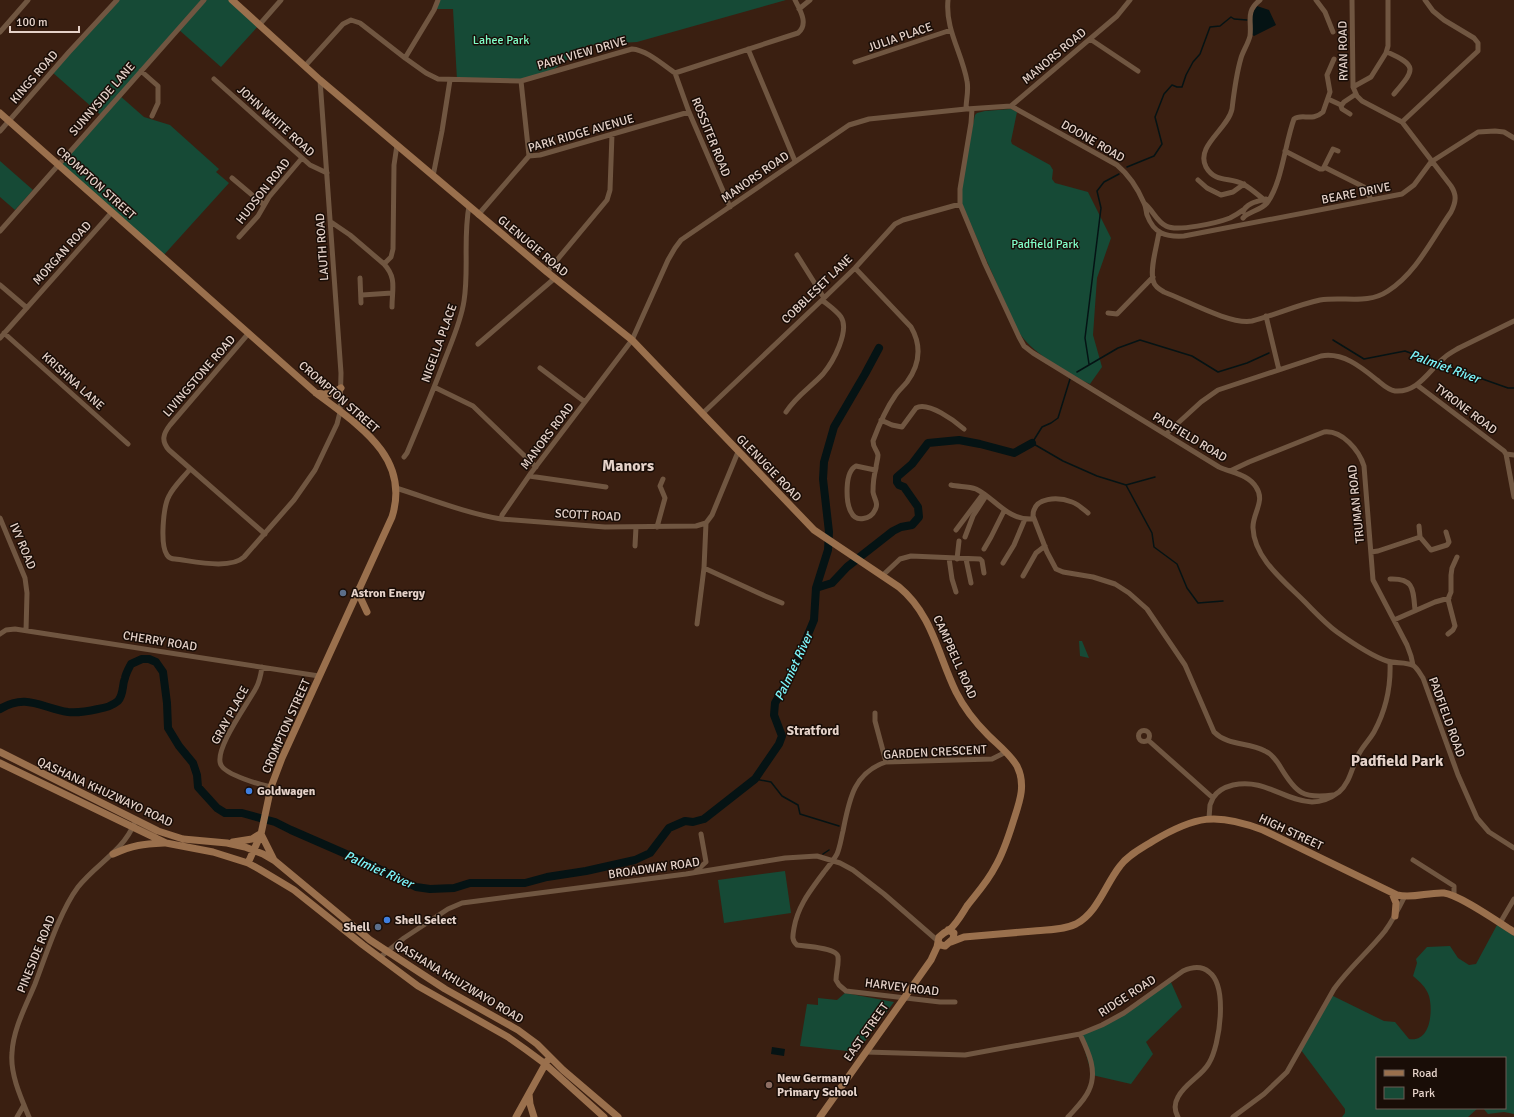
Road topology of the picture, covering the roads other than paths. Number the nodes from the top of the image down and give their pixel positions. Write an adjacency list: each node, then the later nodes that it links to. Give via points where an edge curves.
1 (28, 0): 19 (street)
2 (117, 0): 47 (street, KINGS ROAD)
3 (204, 0): 28 (street, SUNNYSIDE LANE)
4 (232, 0): 17 (street, GLENUGIE ROAD)
5 (281, 0): 17 (street)
6 (438, 0): 24 (street)
7 (795, 0): 16 (street)
8 (810, 0): 16 (street)
9 (948, 0): 18 (street)
10 (1130, 0): 21 (street, MANORS ROAD, via 1117,16)
11 (1260, 0): 65 (street, via 1250,11 1250,36 1241,57 1230,114 1213,137 1204,158 1206,167 1213,175)
12 (1316, 0): 20 (street)
13 (1352, 0): 35 (street, RYAN ROAD)
14 (1388, 0): 23 (street)
15 (1425, 0): 48 (street, via 1444,20 1474,38 1478,46 1477,54)
16 (799, 9): 22 (street, via 804,22 800,31)
17 (260, 24): 27 (street, GLENUGIE ROAD)
18 (951, 30): 26 (street, JULIA PLACE); 41 (street, via 967,81)
19 (0, 32)
20 (1333, 32)
21 (1090, 39): 29 (street); 40 (street, MANORS ROAD)
22 (748, 49): 30 (street); 57 (street)
23 (1387, 52): 35 (street, via 1371,77); 37 (street, via 1411,68 1409,75)
24 (405, 58): 27 (street, PARK VIEW DRIVE, via 360,23 351,20 343,24); 33 (street, PARK VIEW DRIVE, via 436,78)
25 (1334, 58): 38 (street, via 1326,75 1330,90)
26 (856, 62)
27 (305, 66): 32 (street, GLENUGIE ROAD)
28 (141, 70): 46 (street, via 158,86 158,103); 59 (street, SUNNYSIDE LANE)
29 (1138, 71)
30 (675, 74): 34 (street, PARK VIEW DRIVE, via 645,54 632,49); 43 (street, ROSSITER ROAD)
31 (214, 79): 56 (street, JOHN WHITE ROAD)
32 (320, 80): 52 (street, GLENUGIE ROAD); 61 (street, LAUTH ROAD)
33 (450, 80): 34 (street, PARK VIEW DRIVE); 62 (street)
34 (521, 81): 55 (street)
35 (1353, 87): 36 (street, RYAN ROAD)
36 (1356, 94): 39 (street); 48 (street, RYAN ROAD, via 1368,105)
37 (1394, 94)
38 (1328, 99): 39 (street); 53 (street, via 1320,115 1294,119)
39 (1341, 105): 45 (street, via 1342,109)
40 (1011, 106): 42 (street, MANORS ROAD); 68 (street, DOONE ROAD, via 1117,165 1128,176)
41 (966, 109): 42 (street, MANORS ROAD); 57 (street, MANORS ROAD, via 855,122)
42 (972, 109): 69 (street, PADFIELD ROAD)
43 (689, 112): 50 (street, PARK RIDGE AVENUE); 72 (street, ROSSITER ROAD)
44 (0, 113): 47 (street, CROMPTON STREET)
45 (1350, 114)
46 (152, 116)
47 (9, 121): 49 (street, KINGS ROAD); 59 (street, CROMPTON STREET)
48 (1402, 122): 58 (street, RYAN ROAD)
49 (0, 131)
50 (612, 134): 55 (street, PARK RIDGE AVENUE); 85 (street, via 610,190 607,200)
51 (1514, 138): 58 (street, via 1495,130 1478,132)
52 (397, 145): 62 (street, GLENUGIE ROAD); 83 (street, via 394,165 393,253 390,260)
53 (1285, 151): 60 (street, via 1319,169); 66 (street, via 1277,182)
54 (1338, 151): 60 (street, via 1332,150)
55 (529, 156): 75 (street, PARK RIDGE AVENUE)
56 (302, 158): 61 (street, JOHN WHITE ROAD); 70 (street, HUDSON ROAD)
57 (795, 161): 72 (street, MANORS ROAD)
58 (1431, 162): 67 (street, BEARE DRIVE, via 1409,190 1402,194); 97 (street, via 1454,190 1455,202 1420,260 1403,279 1390,290 1365,300 1319,300)
59 (58, 165): 74 (street, CROMPTON STREET); 79 (street, SUNNYSIDE LANE)
60 (1324, 167): 67 (street, via 1366,188)
61 (326, 173): 77 (street, LAUTH ROAD)
62 (433, 176): 71 (street, GLENUGIE ROAD)
63 (232, 178): 70 (street)
64 (1198, 180): 65 (street, via 1221,195 1233,192)
65 (1244, 184): 66 (street)
66 (1267, 200): 73 (street, via 1248,205); 76 (street, via 1258,210)
67 (1371, 200): 78 (street, BEARE DRIVE)
68 (1144, 203): 73 (street, via 1162,223 1170,227 1186,227 1228,218); 80 (street, DOONE ROAD, via 1149,219)
69 (960, 204): 84 (street, COBBLESET LANE, via 898,222); 116 (street, PADFIELD ROAD, via 1024,346)
70 (264, 205): 81 (street, HUDSON ROAD, via 258,216)
71 (469, 206): 75 (street, GLENUGIE ROAD); 107 (street, NIGELLA PLACE, via 464,301)
72 (730, 207): 102 (street, MANORS ROAD, via 687,236 675,248)
73 (1243, 210): 76 (street)
74 (112, 212): 95 (street, MORGAN ROAD); 100 (street, CROMPTON STREET)
75 (478, 215): 85 (street, GLENUGIE ROAD)
76 (1243, 218): 78 (street)
77 (330, 222): 83 (street, via 350,234); 108 (street, LAUTH ROAD)
78 (1245, 224): 80 (street, BEARE DRIVE, via 1184,236)
79 (0, 231)
80 (1159, 232): 86 (street)
81 (239, 237)
82 (797, 255): 92 (street)
83 (384, 264): 90 (street, via 392,274)
84 (855, 268): 92 (street, COBBLESET LANE); 114 (street, via 911,327 919,347 919,356 912,373 895,395)
85 (547, 272): 88 (street, GLENUGIE ROAD)
86 (1153, 277): 96 (street, via 1117,314); 97 (street, via 1156,286 1164,292 1221,316 1247,322)
87 (360, 278): 91 (street)
88 (555, 278): 102 (street, GLENUGIE ROAD); 103 (street)
89 (0, 285): 95 (street)
90 (392, 293): 91 (street); 94 (street)
91 (362, 295): 93 (street)
92 (823, 299): 112 (street, via 841,317 844,326 843,336 826,369 795,399); 113 (street, COBBLESET LANE)
93 (361, 303)
94 (392, 307)
95 (26, 308): 99 (street)
96 (1108, 313)
97 (1266, 316): 105 (street)
98 (1514, 322): 106 (street, via 1444,357)
99 (4, 333): 101 (street); 117 (street, KRISHNA LANE)
100 (248, 334): 109 (street, CROMPTON STREET); 123 (street, LIVINGSTONE ROAD, via 164,433 163,440 167,447)
101 (0, 338)
102 (632, 340): 110 (street, MANORS ROAD); 113 (street, GLENUGIE ROAD)
103 (478, 344)
104 (540, 368): 110 (street)
105 (1279, 370): 106 (street, via 1320,356 1336,355 1351,361 1392,390 1407,390); 116 (street, via 1225,387 1210,395)
106 (1417, 385): 119 (street, TYRONE ROAD, via 1501,447)
107 (434, 387): 121 (street, NIGELLA PLACE); 122 (street, via 473,406)
108 (341, 388): 109 (street, via 331,394); 111 (street, LAUTH ROAD)
109 (316, 393): 111 (street, CROMPTON STREET)
110 (585, 402): 122 (street, MANORS ROAD)
111 (340, 412): 130 (street, CROMPTON STREET, via 384,454 393,469); 146 (street, LAUTH ROAD, via 311,477)
112 (786, 412)
113 (702, 414): 118 (street, GLENUGIE ROAD)
114 (881, 420): 115 (street, via 902,427 916,408 924,407 944,414); 124 (street, via 873,441 878,455)
115 (964, 429)
116 (1166, 434): 125 (street, PADFIELD ROAD)
117 (128, 444)
118 (738, 452): 139 (street, GLENUGIE ROAD); 140 (street, via 712,515)
119 (1506, 454): 120 (street); 132 (street)
120 (1514, 456)
121 (404, 457)
122 (536, 467): 126 (street, MANORS ROAD)
123 (190, 469): 146 (street, LIVINGSTONE ROAD); 146 (street, via 168,497 165,506 163,546 168,557 234,564)
124 (875, 470): 124 (street, via 873,492 877,506 870,517 859,518 853,515 849,508 849,474 856,466)
125 (1230, 471): 153 (street, TRUMAN ROAD, via 1324,432 1340,435 1359,455 1364,466); 176 (street, PADFIELD ROAD, via 1245,477 1258,488 1260,499 1253,531 1271,568 1332,628 1355,644)
126 (529, 476): 129 (street); 136 (street, MANORS ROAD)
127 (663, 479): 143 (street, via 660,486 665,498)
128 (951, 485): 131 (street, via 975,489)
129 (606, 487)
130 (396, 488): 136 (street, SCOTT ROAD); 165 (street, CROMPTON STREET, via 397,498 392,517)
131 (984, 495): 133 (street); 144 (street); 147 (street)
132 (1514, 497)
133 (1004, 511): 137 (street); 152 (street)
134 (1088, 513): 138 (street, via 1071,502 1050,499 1038,504 1033,513)
135 (0, 518): 173 (street, IVY ROAD, via 25,578)
136 (501, 519): 142 (street, SCOTT ROAD)
137 (1025, 519): 138 (street); 158 (street)
138 (1034, 520): 151 (street)
139 (806, 522): 161 (street, CAMPBELL ROAD, via 823,537)
140 (706, 523): 143 (street, SCOTT ROAD, via 696,526); 159 (street)
141 (1419, 526): 148 (street)
142 (636, 527): 143 (street, SCOTT ROAD); 150 (street)
143 (657, 527)
144 (956, 530)
145 (1446, 532): 148 (street, via 1449,542 1447,545 1433,550 1429,549)
146 (265, 534)
147 (965, 537)
148 (1420, 537): 153 (street)
149 (959, 541): 156 (street)
150 (635, 546)
151 (1045, 546): 162 (street, via 1036,553); 187 (street, via 1056,569 1115,584 1146,609 1185,665 1218,736 1261,749 1269,754 1295,789 1314,796)
152 (984, 549)
153 (1370, 552): 171 (street, TRUMAN ROAD, via 1373,580)
154 (1457, 557): 167 (street, via 1450,575 1451,592)
155 (949, 558): 156 (street); 161 (street, via 904,557); 166 (street)
156 (957, 559): 157 (street)
157 (966, 559): 160 (street, via 982,560); 164 (street)
158 (1003, 563)
159 (704, 568): 168 (street); 172 (street)
160 (984, 573)
161 (882, 576): 183 (street, CAMPBELL ROAD, via 916,603 927,620 962,702 981,728)
162 (1023, 576)
163 (1390, 579): 169 (street, via 1400,578 1409,583)
164 (971, 583)
165 (360, 589): 170 (street, via 360,599); 179 (street, CROMPTON STREET)
166 (956, 592)
167 (1448, 598): 169 (street); 175 (street, via 1455,623 1453,630)
168 (782, 602)
169 (1416, 610): 171 (street)
170 (367, 612)
171 (1394, 620): 177 (street, TRUMAN ROAD, via 1409,650)
172 (697, 624)
173 (26, 631): 174 (street, CHERRY ROAD, via 9,629); 178 (street, CHERRY ROAD)
174 (0, 634)
175 (1448, 634)
176 (1390, 662): 177 (street, PADFIELD ROAD); 187 (street, via 1388,694 1378,724 1359,752 1343,788)
177 (1413, 665): 196 (street, PADFIELD ROAD, via 1422,678 1477,818 1482,826)
178 (262, 667): 179 (street, CHERRY ROAD); 186 (street, GRAY PLACE, via 256,688 229,733 219,760 221,766 228,771)
179 (319, 676): 186 (street, CROMPTON STREET, via 282,758)
180 (875, 713): 184 (street)
181 (1148, 740): 188 (street)
182 (0, 752): 190 (street, QASHANA KHUZWAYO ROAD)
183 (1006, 752): 184 (street, GARDEN CRESCENT, via 987,760); 212 (street, CAMPBELL ROAD, via 1020,774 1020,802 995,868)
184 (886, 762): 199 (street, GARDEN CRESCENT, via 871,769 859,780 848,804 839,848)
185 (0, 763): 191 (street, QASHANA KHUZWAYO ROAD)
186 (272, 787): 192 (street, CROMPTON STREET)
187 (1333, 795): 188 (street, via 1316,802 1249,784 1228,787)
188 (1212, 798): 189 (street)
189 (1208, 818): 204 (street, HIGH STREET, via 1241,823 1263,830); 212 (street, HIGH STREET, via 1188,822 1129,856 1093,909 1074,924 1054,929)
190 (136, 819): 191 (street, PINESIDE ROAD); 195 (street, QASHANA KHUZWAYO ROAD, via 158,831 178,837)
191 (133, 827): 194 (street, QASHANA KHUZWAYO ROAD); 198 (street, PINESIDE ROAD)
192 (260, 834): 195 (street, via 248,840); 197 (street, CROMPTON STREET); 201 (street)
193 (701, 834): 203 (street, via 706,862)
194 (166, 843): 198 (street, via 132,846); 202 (street, QASHANA KHUZWAYO ROAD, via 213,852)
195 (227, 843): 197 (street, QASHANA KHUZWAYO ROAD)
196 (1514, 848)
197 (254, 851): 201 (street, QASHANA KHUZWAYO ROAD); 202 (street, CROMPTON STREET)
198 (113, 854): 223 (street, PINESIDE ROAD, via 95,868 71,897 16,1031 12,1063)
199 (833, 860): 203 (street, BROADWAY ROAD, via 816,856 785,858); 210 (street, BROADWAY ROAD, via 860,875); 215 (street, GARDEN CRESCENT, via 803,901 796,917 793,938 797,945 836,952 839,956 836,980)
200 (1413, 860): 205 (street, via 1454,886)
201 (275, 861): 213 (street, QASHANA KHUZWAYO ROAD, via 370,940)
202 (248, 863): 214 (street, QASHANA KHUZWAYO ROAD, via 294,890)
203 (695, 872): 213 (street, BROADWAY ROAD, via 462,903 422,926)
204 (1392, 893): 206 (street, HIGH STREET); 208 (street, via 1396,903)
205 (1454, 895): 206 (street, HIGH STREET, via 1440,893); 209 (street)
206 (1405, 896): 208 (street)
207 (1514, 899): 209 (street)
208 (1395, 916): 233 (street, via 1384,933 1338,983 1287,1072 1264,1094)
209 (1500, 923): 211 (street)
210 (925, 930): 212 (street, BROADWAY ROAD); 212 (street, BROADWAY ROAD)
211 (1514, 932)
212 (946, 938): 216 (street, EAST STREET)
213 (388, 951): 214 (street, BROADWAY ROAD); 220 (street, QASHANA KHUZWAYO ROAD, via 457,996 518,1030)
214 (379, 958): 221 (street, QASHANA KHUZWAYO ROAD, via 418,986 508,1037)
215 (846, 991): 216 (street, HARVEY ROAD)
216 (904, 998): 217 (street, HARVEY ROAD); 219 (street, EAST STREET)
217 (955, 1002)
218 (1080, 1034): 219 (street, RIDGE ROAD, via 965,1055); 231 (street, via 1091,1059 1092,1078 1089,1091); 232 (street, RIDGE ROAD, via 1119,1016 1189,968 1197,967 1210,972 1220,999 1216,1042 1207,1066 1177,1097 1174,1107)
219 (866, 1052): 230 (street, EAST STREET)
220 (551, 1056): 221 (street); 229 (street, QASHANA KHUZWAYO ROAD)
221 (544, 1063): 222 (street); 228 (street, QASHANA KHUZWAYO ROAD)
222 (529, 1094): 226 (street); 227 (street)
223 (24, 1105): 224 (street); 225 (street, PINESIDE ROAD)
224 (17, 1117)
225 (29, 1117)
226 (516, 1117)
227 (534, 1117)
228 (604, 1117)
229 (618, 1117)
230 (820, 1117)
231 (1068, 1117)
232 (1178, 1117)
233 (1233, 1117)

